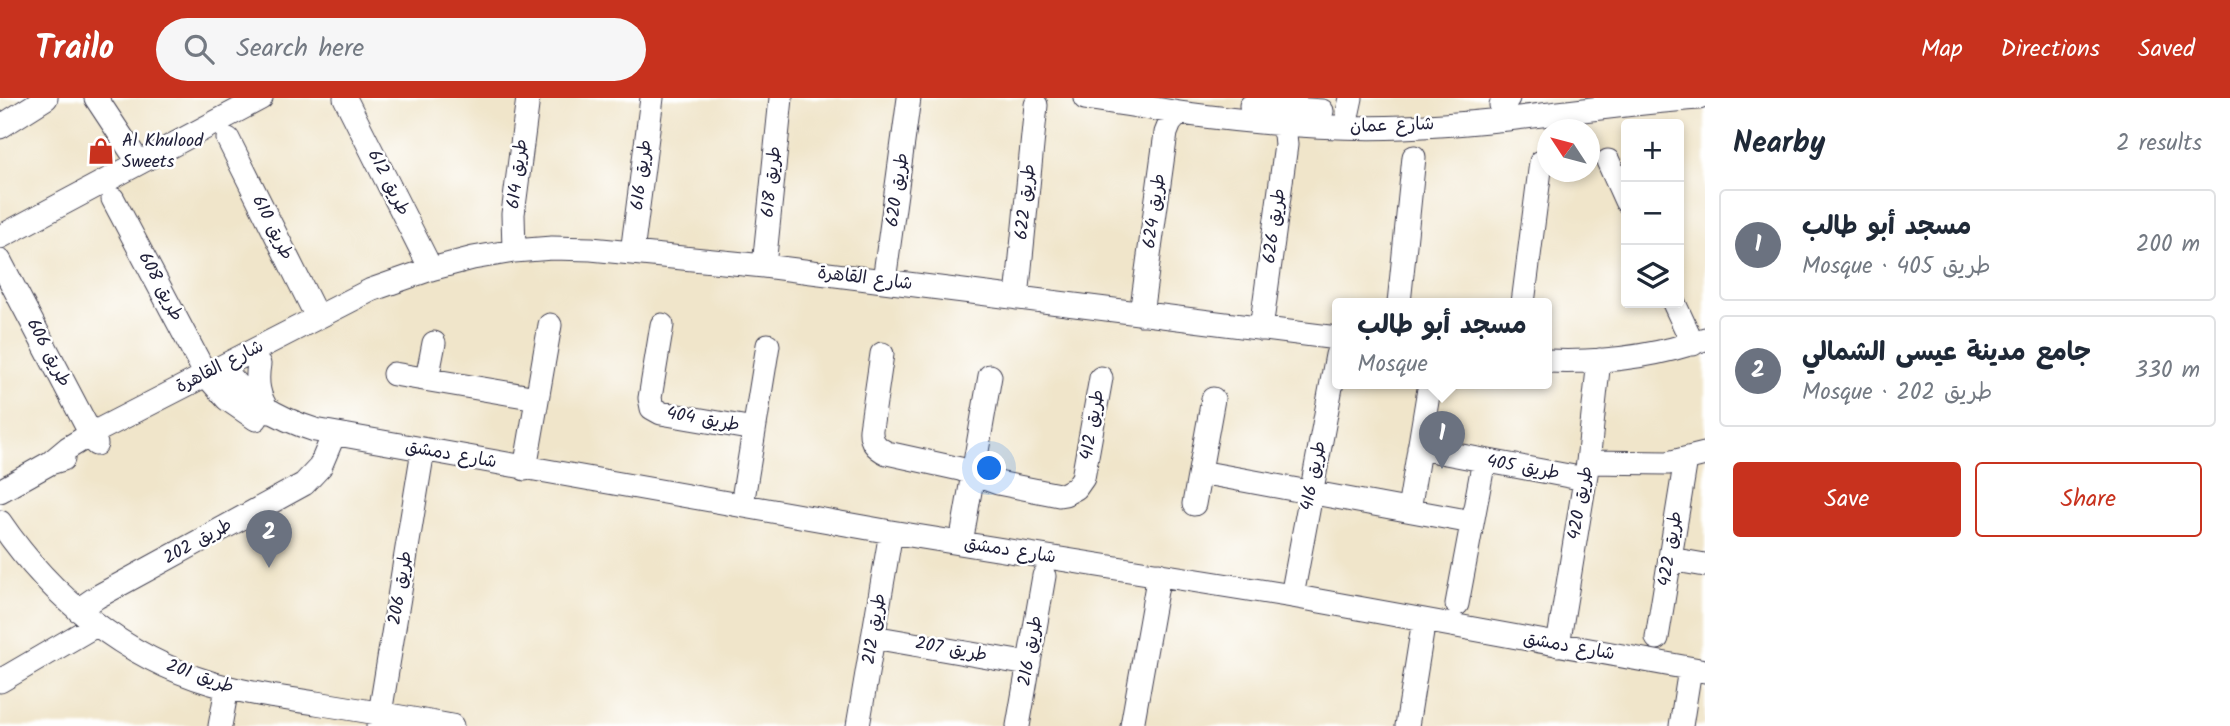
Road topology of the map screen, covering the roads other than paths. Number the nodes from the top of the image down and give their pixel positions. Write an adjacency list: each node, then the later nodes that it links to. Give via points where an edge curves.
1 (46, 98): 20 (street)
2 (96, 98): 24 (street)
3 (261, 98): 24 (street)
4 (345, 98): 33 (street, طريق 612)
5 (528, 98): 29 (street, طريق 614, via 513,214)
6 (652, 98): 30 (street, طريق 616)
7 (781, 98): 32 (street, طريق 618)
8 (909, 98): 34 (street, طريق 620)
9 (1085, 98): 16 (street, شارع عمان)
10 (1562, 98): 13 (street, شارع عمان)
11 (1674, 98): 12 (street, شارع عمان); 19 (street, شارع عمان, via 1436,125)
12 (1698, 98)
13 (1530, 100): 14 (street, شارع عمان)
14 (1504, 102): 17 (street, شارع عمان, via 1436,112)
15 (1036, 105): 36 (street, طريق 622)
16 (1182, 105): 18 (street, شارع عمان); 40 (street, طريق 624, via 1166,134)
17 (1350, 105): 18 (street, شارع عمان)
18 (1246, 108): 19 (street, شارع عمان)
19 (1280, 124): 44 (street, طريق 626, via 1286,145)
20 (0, 127)
21 (228, 139): 41 (street, طريق 610)
22 (1414, 157): 37 (street)
23 (1608, 161): 26 (street)
24 (139, 163): 28 (street)
25 (1538, 182): 38 (street)
26 (1621, 190)
27 (113, 199): 55 (street, طريق 608)
28 (0, 237)
29 (514, 251): 30 (street, شارع القاهرة, via 565,248); 33 (street, شارع القاهرة)
30 (632, 253): 32 (street, شارع القاهرة)
31 (0, 261): 65 (street, طريق 606)
32 (764, 266): 34 (street, شارع القاهرة)
33 (431, 269): 35 (street, شارع القاهرة)
34 (884, 281): 36 (street, شارع القاهرة)
35 (396, 282): 41 (street, شارع القاهرة); 52 (street, شارع القاهرة)
36 (1017, 298): 40 (street, شارع القاهرة)
37 (1400, 298)
38 (1524, 298)
39 (1677, 308): 46 (street)
40 (1141, 314): 44 (street, شارع القاهرة)
41 (317, 317): 55 (street, شارع القاهرة)
42 (550, 325): 60 (street)
43 (662, 325): 63 (street, طريق 404, via 652,408)
44 (1262, 329): 45 (street, شارع القاهرة)
45 (1332, 337)
46 (1699, 341): 50 (street)
47 (434, 343): 57 (street)
48 (768, 345): 63 (street)
49 (883, 354): 73 (street, via 871,429 874,443 887,453)
50 (1599, 360): 51 (street); 72 (street, طريق 420)
51 (1552, 361)
52 (259, 364): 55 (street, شارع القاهرة); 62 (street, via 257,384)
53 (394, 373): 57 (street)
54 (990, 376): 73 (street)
55 (218, 377): 62 (street, شارع دمشق); 64 (street, شارع دمشق, via 227,399 255,418 285,428); 65 (street, شارع القاهرة)
56 (1101, 378): 73 (street, طريق 412, via 1083,478 1076,488 1059,495)
57 (427, 379): 60 (street)
58 (1332, 381): 75 (street, طريق 416)
59 (1429, 389): 66 (street)
60 (537, 398): 70 (street)
61 (1213, 399): 71 (street)
62 (269, 412): 64 (street, شارع دمشق)
63 (754, 429): 77 (street)
64 (325, 432): 67 (street, شارع دمشق); 89 (street, طريق 202, via 320,467 304,484)
65 (93, 439): 74 (street, شارع القاهرة)
66 (1419, 448): 69 (street, طريق 405); 78 (street)
67 (423, 450): 70 (street, شارع دمشق); 99 (street, طريق 206)
68 (1696, 457): 72 (street, طريق 405); 83 (street, طريق 422)
69 (1484, 460): 72 (street, طريق 405); 80 (street)
70 (525, 469): 77 (street, شارع دمشق)
71 (1200, 471): 75 (street); 76 (street)
72 (1587, 471): 94 (street, طريق 420)
73 (973, 474): 82 (street)
74 (0, 491)
75 (1311, 492): 78 (street); 87 (street, طريق 416)
76 (1194, 504)
77 (743, 505): 81 (street, شارع دمشق)
78 (1409, 510): 80 (street)
79 (0, 522): 89 (street, طريق 201, via 46,581)
80 (1472, 522): 88 (street)
81 (891, 532): 82 (street, شارع دمشق); 92 (street, طريق 212)
82 (961, 543): 85 (street, شارع دمشق)
83 (1670, 559): 84 (street); 93 (street, طريق 422)
84 (1705, 565)
85 (1159, 574): 87 (street, شارع دمشق); 104 (street)
86 (1044, 576): 95 (street, طريق 216)
87 (1292, 596): 90 (street, شارع دمشق)
88 (1457, 604)
89 (78, 610): 91 (street, طريق 201)
90 (1424, 620): 94 (street, شارع دمشق); 105 (street)
91 (96, 625): 97 (street); 98 (street, طريق 201, via 165,665)
92 (873, 637): 95 (street, طريق 207); 102 (street, طريق 212)
93 (1657, 638)
94 (1558, 645): 96 (street, شارع دمشق)
95 (1029, 664): 103 (street, طريق 216)
96 (1698, 670): 106 (street)
97 (0, 681)
98 (227, 688): 99 (street, طريق 201); 100 (street)
99 (380, 720): 101 (street, طريق 201)
100 (220, 726)
101 (452, 726)
102 (858, 726)
103 (1018, 726)
104 (1132, 726)
105 (1407, 726)
106 (1681, 726)

